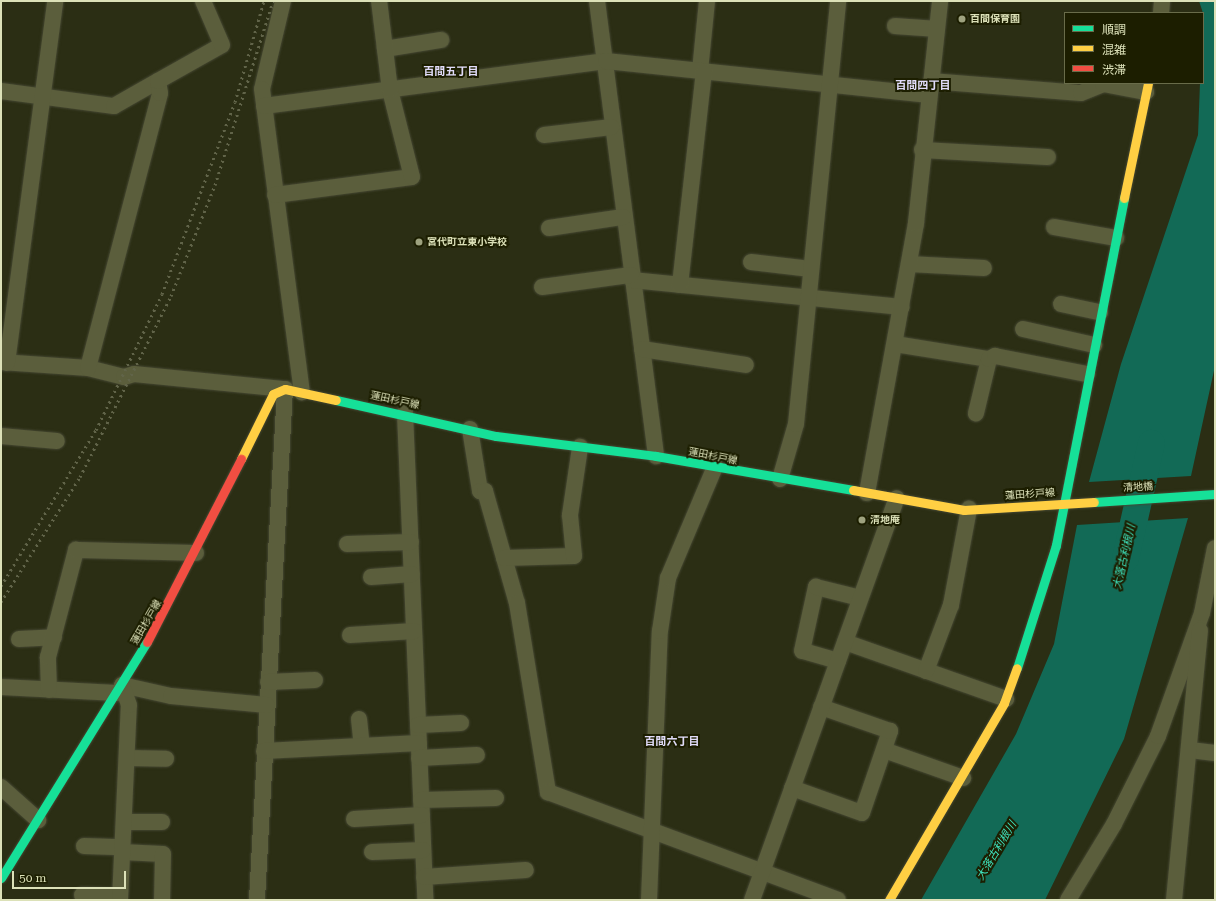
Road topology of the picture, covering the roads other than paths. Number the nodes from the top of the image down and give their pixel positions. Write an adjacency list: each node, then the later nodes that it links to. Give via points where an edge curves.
1 (55, 1): 23 (street)
2 (203, 1): 17 (street, via 222,45)
3 (283, 1): 24 (street, via 262,89)
4 (379, 1): 14 (street)
5 (597, 1): 15 (street)
6 (707, 1): 16 (street)
7 (838, 1): 18 (street)
8 (940, 1): 12 (street)
9 (1162, 1): 10 (street)
10 (1161, 12)
11 (895, 26): 12 (street)
12 (937, 29): 19 (street)
13 (441, 40): 14 (street)
14 (386, 49): 21 (street)
15 (606, 61): 16 (street); 21 (street); 25 (street)
16 (702, 71): 18 (street); 39 (street)
17 (158, 81): 23 (street, via 114,106); 52 (street, via 160,93)
18 (830, 84): 19 (street); 37 (street)
19 (930, 88): 20 (street, via 1081,93 1103,84); 27 (street)
20 (1147, 88): 33 (main road)
21 (390, 90): 24 (street); 29 (street, via 412,177)
22 (1, 91): 23 (street)
23 (43, 97): 50 (street)
24 (264, 106): 29 (street)
25 (612, 127): 26 (street); 30 (street)
26 (544, 135)
27 (922, 150): 28 (street); 35 (street)
28 (1048, 156)
29 (275, 195): 55 (street)
30 (623, 217): 32 (street); 38 (street)
31 (1054, 227): 33 (street)
32 (549, 228)
33 (1116, 238): 44 (main road)
34 (751, 262): 37 (street)
35 (909, 264): 36 (street); 43 (street)
36 (984, 268)
37 (811, 269): 41 (street)
38 (632, 277): 39 (street); 40 (street); 48 (street)
39 (680, 285): 41 (street)
40 (542, 287)
41 (808, 298): 43 (street); 64 (street, via 796,424)
42 (1061, 304): 44 (street)
43 (902, 307): 46 (street)
44 (1100, 312): 47 (main road)
45 (1023, 328): 47 (street)
46 (895, 344): 49 (street); 65 (street)
47 (1094, 344): 53 (main road)
48 (642, 349): 51 (street); 62 (street)
49 (989, 359): 53 (street, via 994,356); 57 (street)
50 (4, 362): 52 (street)
51 (746, 365)
52 (88, 368): 54 (street, via 124,377 134,374)
53 (1087, 374): 68 (main road)
54 (286, 389): 55 (main road, 蓮田杉戸線); 73 (main road, 蓮田杉戸線, via 273,394); 88 (street)
55 (302, 392): 56 (main road, 蓮田杉戸線)
56 (405, 413): 58 (main road, 蓮田杉戸線); 70 (street)
57 (976, 413)
58 (470, 429): 61 (main road, 蓮田杉戸線, via 496,436); 74 (street, via 480,491 485,491)
59 (1, 436): 60 (street)
60 (57, 440)
61 (580, 447): 62 (main road, 蓮田杉戸線); 74 (street, via 570,515 574,556)
62 (656, 456): 63 (main road, 蓮田杉戸線)
63 (715, 467): 64 (main road, 蓮田杉戸線); 116 (street, via 668,578 660,631)
64 (780, 480): 65 (main road, 蓮田杉戸線)
65 (867, 493): 67 (main road, 蓮田杉戸線)
66 (1215, 494): 68 (main road, 清地橋)
67 (897, 498): 69 (main road, 蓮田杉戸線); 78 (street)
68 (1062, 503): 69 (main road, 蓮田杉戸線); 92 (main road, via 1056,545)
69 (969, 509): 86 (street, via 951,605)
70 (411, 542): 71 (street); 75 (street)
71 (347, 544)
72 (1215, 548): 77 (street)
73 (196, 552): 82 (street, via 76,550); 90 (main road, 蓮田杉戸線)
74 (504, 558): 116 (street, via 517,604 548,792)
75 (412, 574): 76 (street); 80 (street)
76 (371, 577)
77 (1210, 592): 79 (street)
78 (860, 598): 84 (street); 85 (street, via 816,587 802,651)
79 (1202, 613): 101 (street); 134 (street, via 1142,773)
80 (414, 631): 81 (street); 97 (street)
81 (350, 636)
82 (54, 637): 83 (street); 91 (street, via 48,657)
83 (18, 640)
84 (845, 642): 85 (street); 86 (street)
85 (838, 661): 94 (street)
86 (926, 671): 92 (street)
87 (315, 680): 88 (street)
88 (268, 682): 93 (street)
89 (1, 687): 91 (street)
90 (120, 689): 91 (street); 93 (street); 105 (street, via 129,705); 113 (main road, 蓮田杉戸線)
91 (49, 690)
92 (1006, 698): 107 (main road)
93 (267, 705): 102 (street)
94 (821, 707): 100 (street, via 890,731); 109 (street)
95 (359, 719): 98 (street)
96 (461, 723): 97 (street)
97 (418, 725): 99 (street)
98 (362, 746): 99 (street); 102 (street)
99 (419, 750): 104 (street); 111 (street)
100 (884, 750): 107 (street); 109 (street, via 862,812)
101 (1190, 750): 103 (street); 135 (street)
102 (264, 751): 128 (street)
103 (1215, 753)
104 (477, 755)
105 (127, 758): 106 (street); 114 (street)
106 (166, 759)
107 (963, 778): 133 (main road)
108 (1, 787): 113 (street)
109 (792, 788): 122 (street)
110 (496, 798): 111 (street)
111 (421, 807): 112 (street); 119 (street)
112 (354, 819)
113 (38, 820): 124 (main road, 蓮田杉戸線)
114 (124, 822): 115 (street); 118 (street)
115 (162, 822)
116 (652, 833): 122 (street); 130 (street)
117 (84, 846): 118 (street)
118 (122, 850): 126 (street); 127 (street, via 163,854)
119 (423, 850): 120 (street); 123 (street)
120 (372, 852)
121 (526, 870): 123 (street)
122 (762, 872): 131 (street); 132 (street)
123 (424, 877): 129 (street)
124 (1, 878)
125 (82, 894): 126 (street)
126 (120, 898)
127 (162, 900)
128 (256, 900)
129 (425, 900)
130 (649, 900)
131 (752, 900)
132 (838, 900)
133 (889, 900)
134 (1068, 900)
135 (1174, 900)

